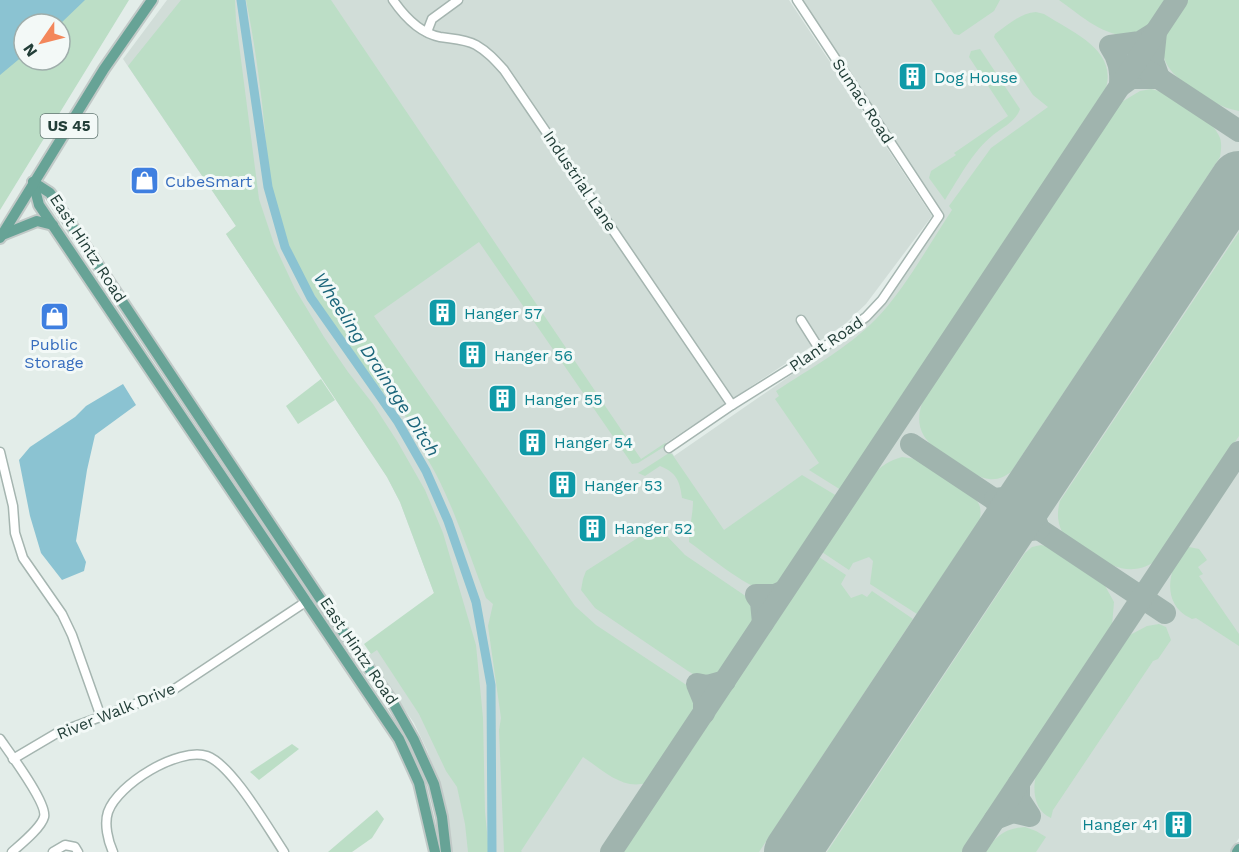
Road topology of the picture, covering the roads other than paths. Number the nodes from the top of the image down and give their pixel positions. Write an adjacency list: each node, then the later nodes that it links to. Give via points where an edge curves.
1 (152, 0): 6 (main road, US 45)
2 (393, 0): 5 (street, Industrial Lane, via 419,29)
3 (458, 0): 5 (street, via 432,19)
4 (796, 0): 7 (street, Sumac Road)
5 (427, 32): 12 (street, Industrial Lane, via 474,44 504,70)
6 (33, 182): 8 (main road, East Hintz Road, via 39,205); 9 (main road, US 45); 25 (main road, East Hintz Road, via 50,193 392,701 434,784)
7 (930, 203): 11 (street, Plant Road, via 939,216 882,300 852,329)
8 (53, 225): 9 (main road, via 37,221); 15 (main road, East Hintz Road)
9 (1, 237)
10 (801, 320): 11 (street)
11 (820, 350): 12 (street, Plant Road)
12 (732, 405): 13 (street, Plant Road)
13 (669, 448)
14 (0, 452): 16 (street, via 23,558 62,614)
15 (307, 601): 16 (street, River Walk Drive, via 173,690); 24 (main road, East Hintz Road, via 399,739 419,783)
16 (101, 717): 18 (street, River Walk Drive, via 57,733)
17 (0, 739): 18 (street)
18 (13, 759): 19 (street, via 42,802 45,815 42,823)
19 (12, 852)
20 (53, 852): 21 (street, via 66,845)
21 (78, 852)
22 (113, 852): 23 (street, via 107,831 108,812 120,793 169,760 190,754 207,756 221,764)
23 (284, 852)
24 (435, 852)
25 (446, 852)

